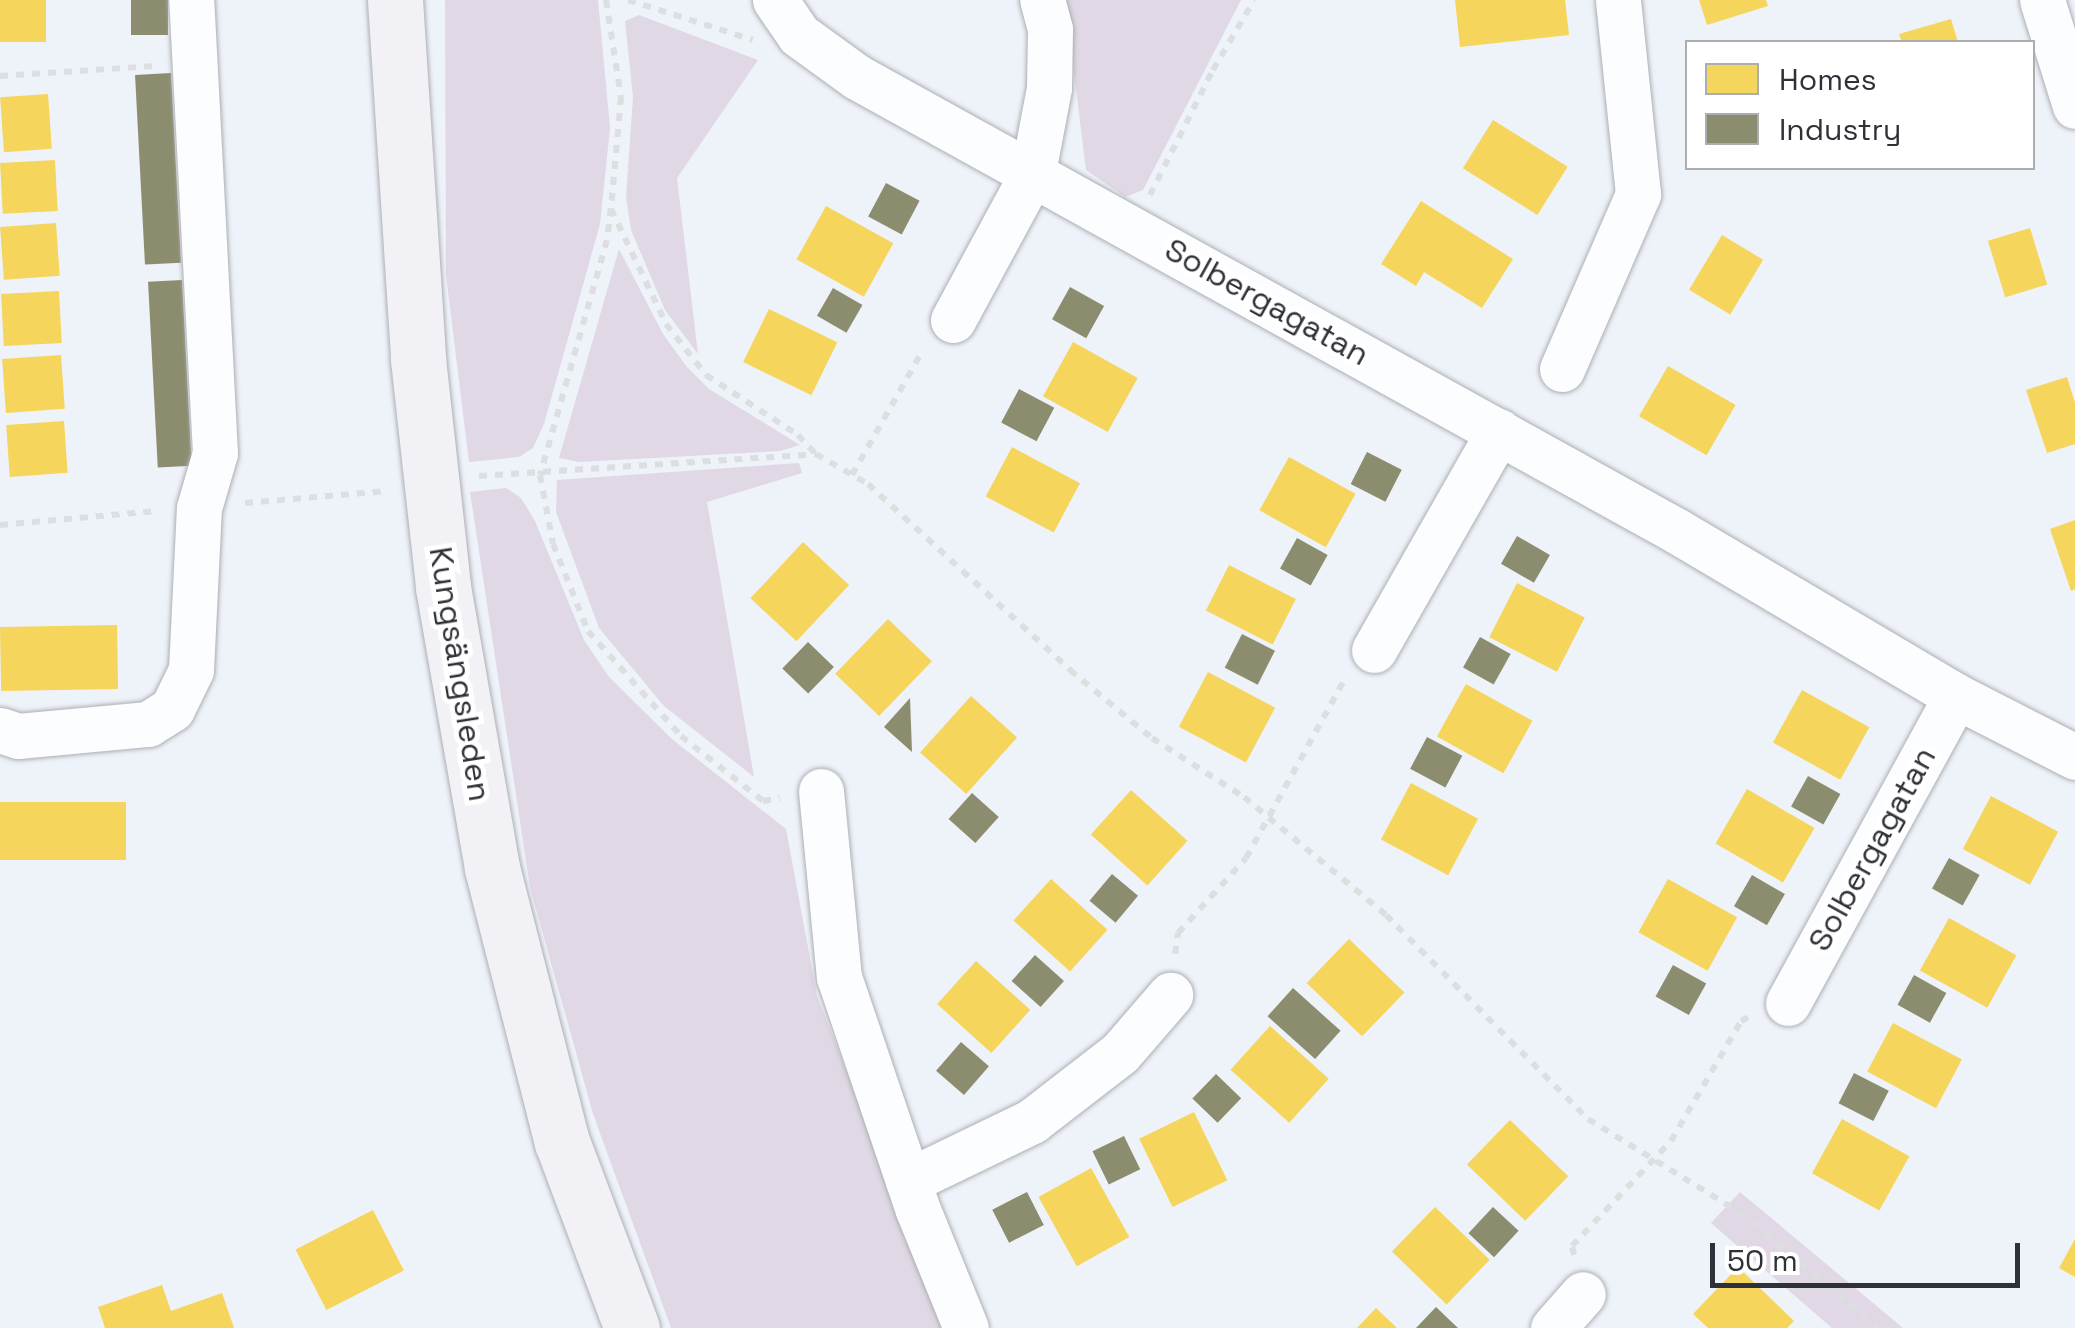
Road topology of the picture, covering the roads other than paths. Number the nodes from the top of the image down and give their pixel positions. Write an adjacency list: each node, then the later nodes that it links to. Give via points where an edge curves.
1 (191, 0): 14 (street, via 215,453 199,508 191,670 172,710 148,724 18,736)
2 (395, 0): 21 (main road, Kungsängsleden, via 426,435 444,587 492,868 562,1142)
3 (1042, 0): 8 (street, via 1050,29 1048,88)
4 (1618, 0): 10 (street, via 1638,194)
5 (2042, 0): 7 (street)
6 (787, 17): 8 (street, Solbergagatan, via 858,78)
7 (2075, 106)
8 (1034, 172): 9 (street); 11 (street, Solbergagatan)
9 (953, 320)
10 (1562, 369)
11 (1499, 431): 12 (street); 13 (street, Solbergagatan)
12 (1374, 650)
13 (1956, 696): 15 (street, Solbergagatan); 18 (street, Solbergagatan)
14 (0, 730)
15 (2075, 758)
16 (821, 791): 19 (street, via 839,977)
17 (1170, 994): 19 (street, via 1120,1053 1032,1122)
18 (1788, 1003)
19 (908, 1182): 22 (street)
20 (1583, 1294): 23 (street)
21 (632, 1328)
22 (966, 1328)
23 (1553, 1328)

